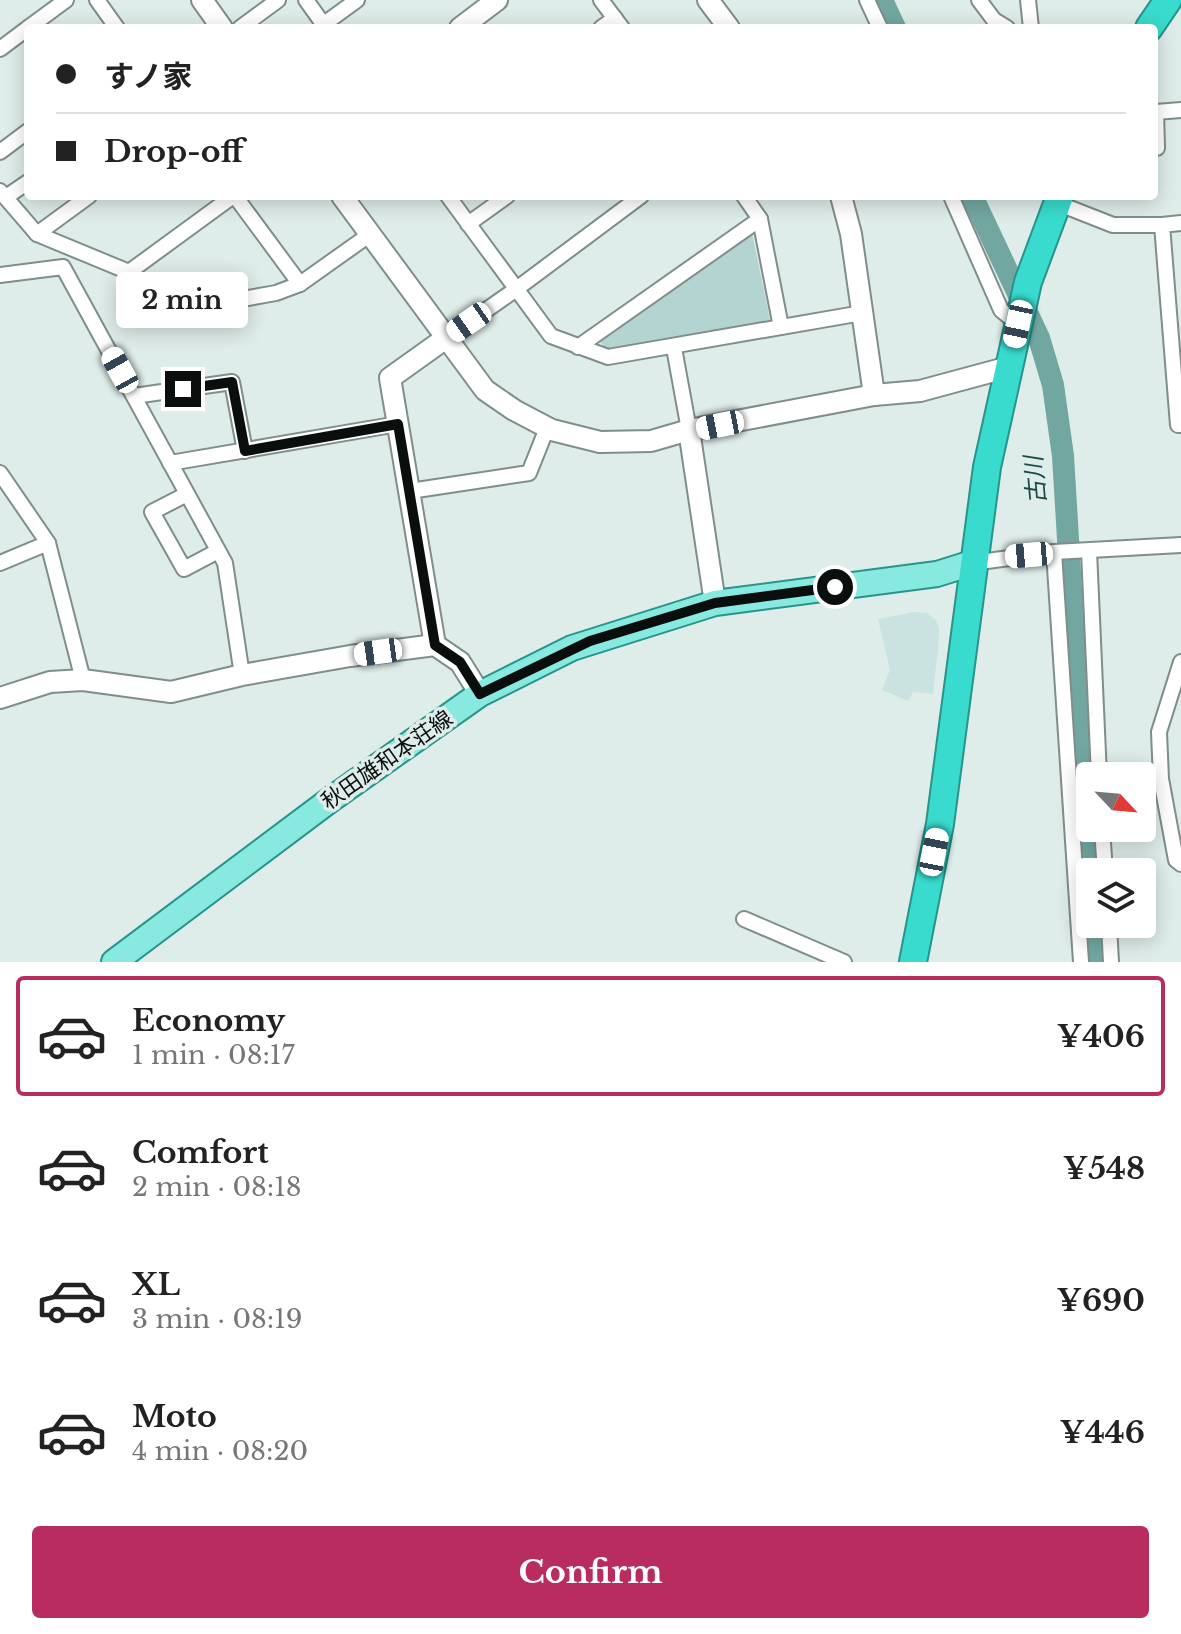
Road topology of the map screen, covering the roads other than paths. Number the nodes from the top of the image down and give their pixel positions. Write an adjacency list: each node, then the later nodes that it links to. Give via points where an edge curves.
1 (66, 0): 15 (street)
2 (97, 0): 16 (street)
3 (202, 0): 17 (street)
4 (278, 0): 18 (street)
5 (306, 0): 19 (street)
6 (357, 0): 20 (street)
7 (497, 0): 21 (street)
8 (601, 0): 14 (street)
9 (708, 0): 22 (street)
10 (867, 0): 23 (street)
11 (979, 0): 24 (street)
12 (1028, 0): 25 (street)
13 (1168, 0): 26 (highway)
14 (618, 23)
15 (33, 24)
16 (114, 24)
17 (219, 24)
18 (245, 24)
19 (324, 24)
20 (327, 24)
21 (465, 24)
22 (726, 24)
23 (878, 24)
24 (1000, 24)
25 (1031, 24)
26 (1152, 24)
27 (24, 31): 28 (street)
28 (0, 49)
29 (1181, 110): 30 (street)
30 (1158, 112)
31 (24, 134): 32 (street)
32 (0, 152)
33 (24, 184): 34 (street)
34 (3, 194): 50 (street)
35 (84, 200): 50 (street)
36 (228, 200): 52 (street)
37 (237, 200): 54 (street)
38 (345, 200): 51 (street)
39 (451, 200): 48 (street)
40 (501, 200): 48 (street)
41 (636, 200): 55 (street)
42 (747, 200): 46 (street)
43 (842, 200): 56 (street)
44 (953, 200): 57 (street, via 1001,310)
45 (1058, 200): 49 (street, via 1113,225); 57 (highway)
46 (760, 219): 58 (street); 60 (street)
47 (1181, 223): 49 (street)
48 (468, 224): 55 (street)
49 (1162, 225): 66 (street)
50 (37, 234): 52 (street)
51 (369, 235): 54 (street); 59 (street)
52 (129, 272): 54 (street, via 155,310 168,312)
53 (0, 275): 64 (street, via 63,267)
54 (300, 284)
55 (515, 290): 59 (street); 60 (street, via 551,336)
56 (862, 313): 58 (street); 63 (street)
57 (1018, 322): 62 (highway)
58 (781, 327): 61 (street)
59 (446, 338): 65 (street, via 390,378); 67 (street, via 485,390)
60 (578, 347): 61 (street, via 608,357)
61 (674, 348): 68 (street)
62 (1009, 367): 63 (street, via 920,391); 80 (highway)
63 (874, 395): 68 (street)
64 (134, 396): 69 (street, via 232,382); 70 (street)
65 (398, 424): 69 (street); 72 (street)
66 (1181, 425)
67 (547, 428): 68 (street, via 600,442 651,441); 72 (street, via 529,473)
68 (689, 430): 81 (street)
69 (245, 451): 70 (street)
70 (170, 463): 73 (street)
71 (0, 473): 74 (street)
72 (410, 491): 82 (street)
73 (187, 494): 76 (street); 76 (street, via 152,512 184,569)
74 (48, 543): 79 (street); 85 (street)
75 (1181, 546): 77 (street)
76 (218, 551): 84 (street, via 225,563)
77 (1087, 551): 78 (street); 88 (street)
78 (1057, 552): 80 (street); 96 (street)
79 (0, 563)
80 (972, 563): 81 (main road, 秋田雄和本荘線, via 937,574); 95 (highway, via 940,824)
81 (715, 603): 86 (main road, 秋田雄和本荘線, via 590,641)
82 (435, 645): 84 (street); 86 (street, via 460,662)
83 (1181, 662): 89 (street, via 1159,732 1161,779)
84 (242, 675): 85 (street, via 171,692)
85 (83, 680): 87 (street, via 50,682)
86 (480, 694): 93 (main road, 秋田雄和本荘線)
87 (0, 698)
88 (1098, 762)
89 (1177, 839): 90 (street, via 1176,860)
90 (1181, 864)
91 (744, 919): 94 (street)
92 (1110, 938): 97 (street)
93 (114, 962)
94 (844, 962)
95 (913, 962)
96 (1081, 962)
97 (1111, 962)

